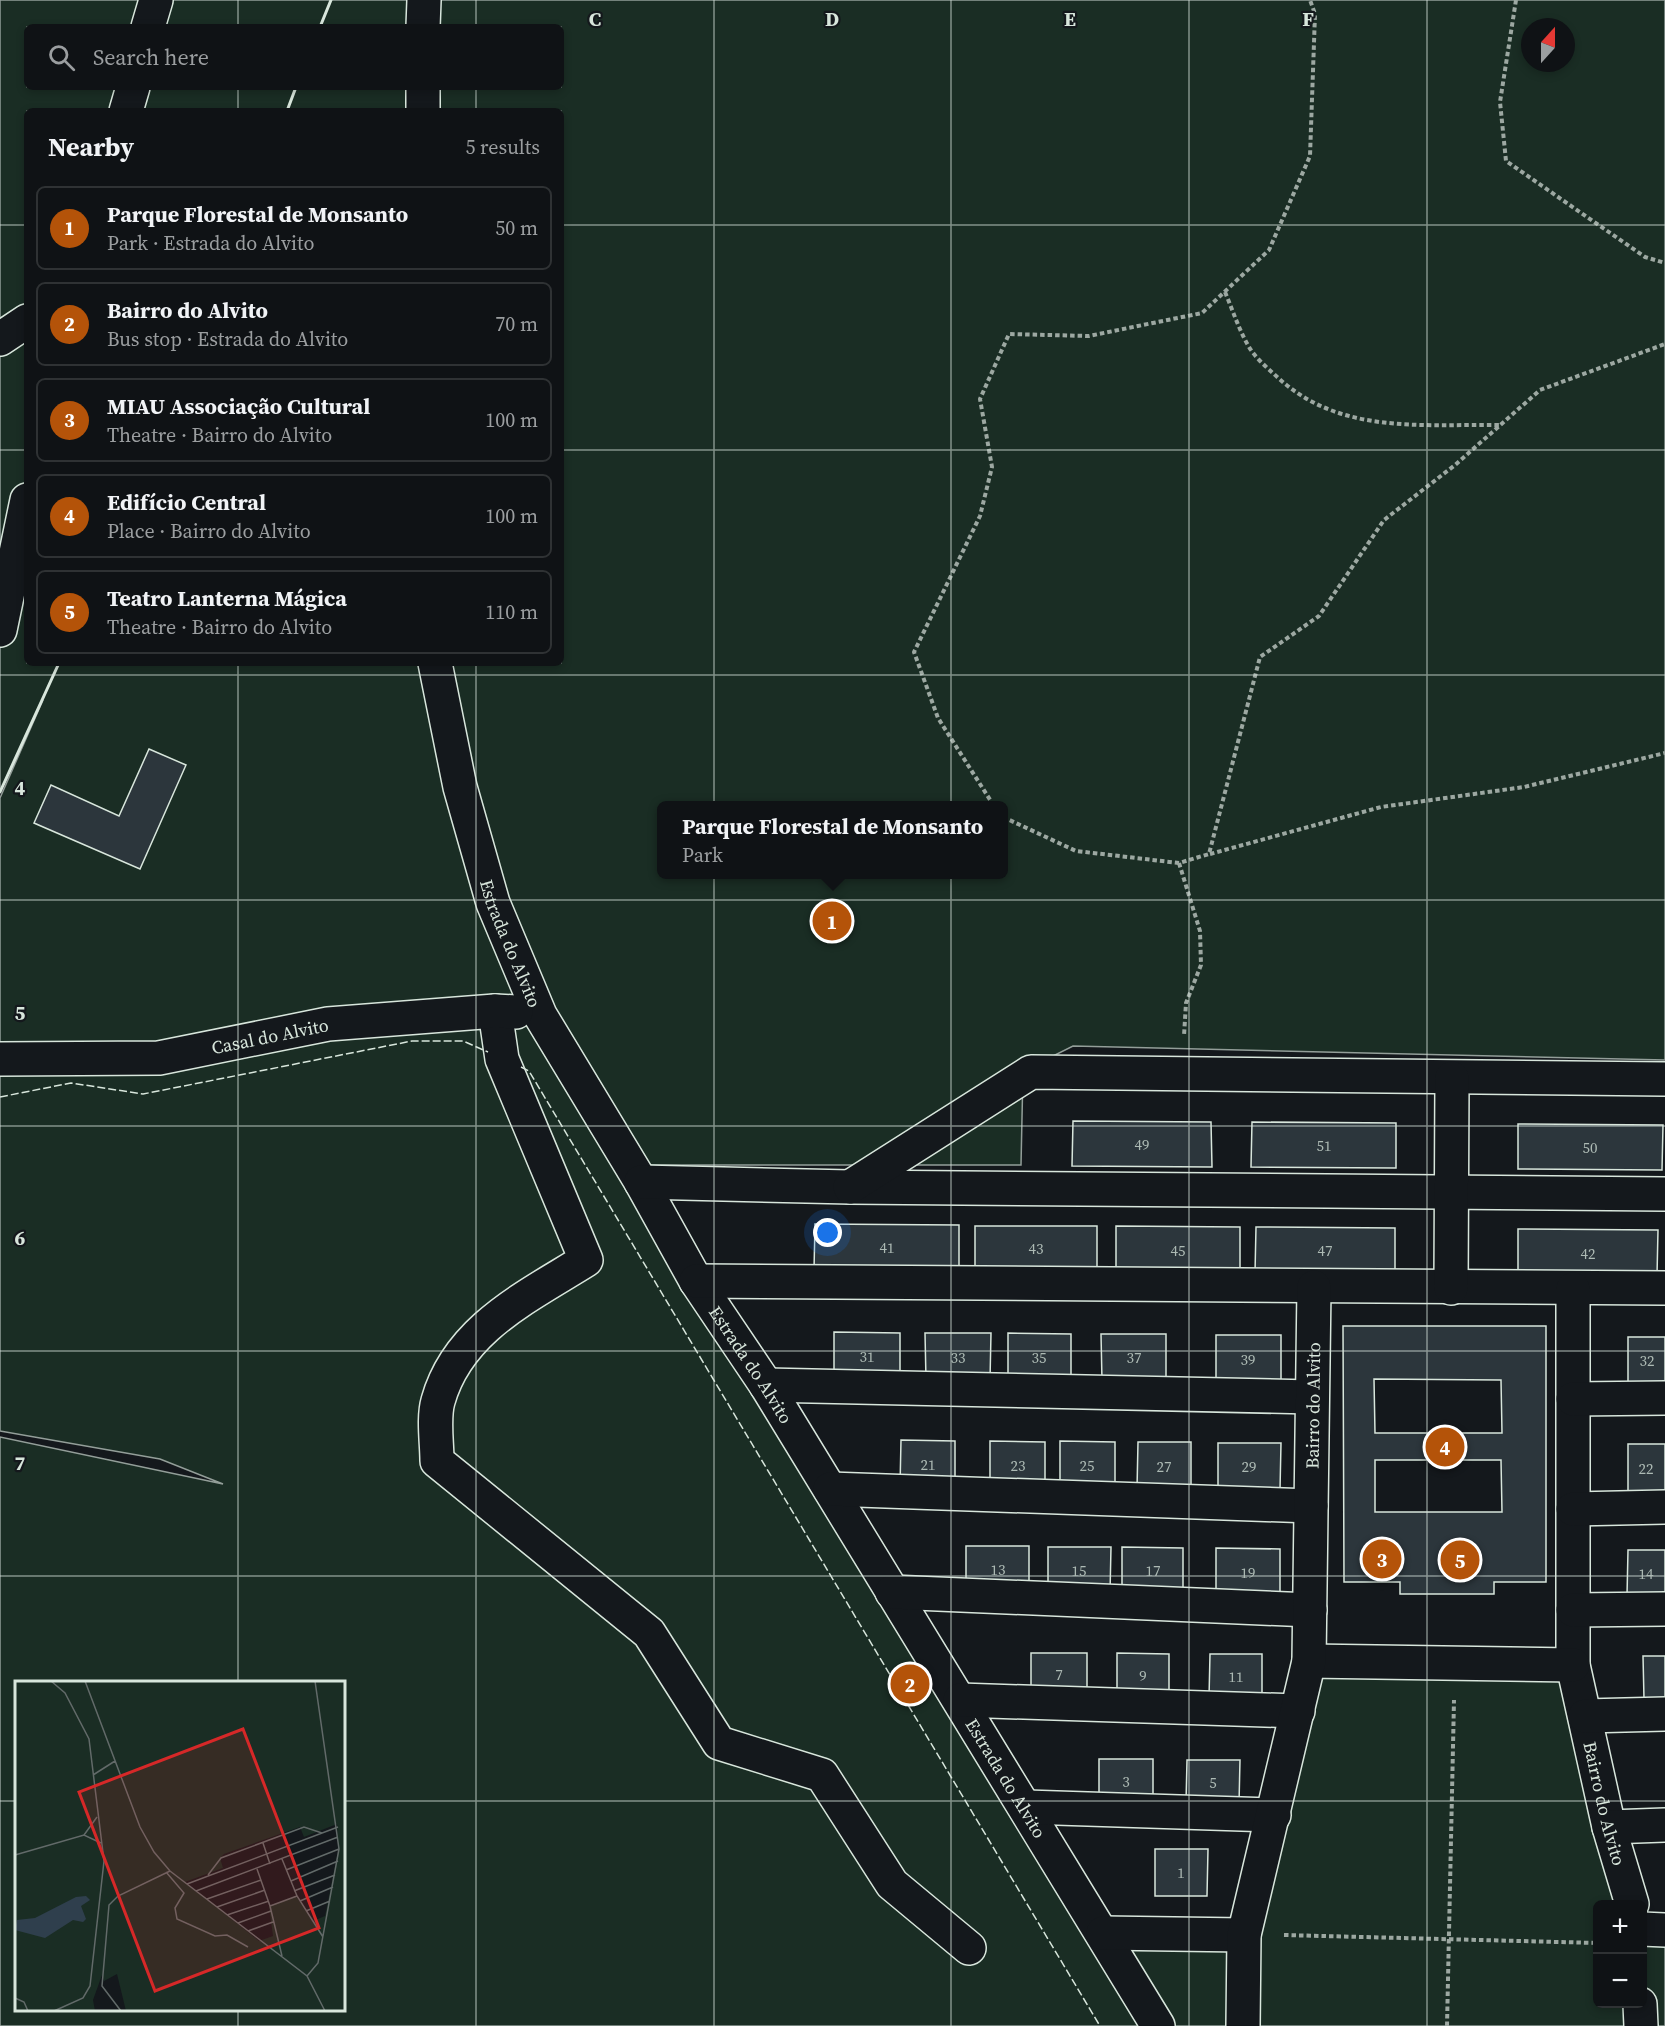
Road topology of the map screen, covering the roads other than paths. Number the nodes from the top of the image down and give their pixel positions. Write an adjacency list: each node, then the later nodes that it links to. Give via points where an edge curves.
1 (156, 0): 3 (street)
2 (424, 0): 4 (street)
3 (149, 24)
4 (423, 24)
5 (131, 90): 7 (street)
6 (423, 90): 8 (street)
7 (127, 108)
8 (423, 108)
9 (24, 323): 10 (street)
10 (0, 339)
11 (0, 500): 12 (street)
12 (24, 514): 13 (street)
13 (0, 630)
14 (436, 666): 16 (street, Estrada do Alvito, via 460,787 493,903)
15 (495, 1011): 16 (street, Casal do Alvito); 17 (street, Casal do Alvito, via 328,1024 159,1058); 56 (street, via 502,1059 586,1260 494,1317 457,1357 437,1402 437,1461 649,1633 719,1743 822,1775 892,1884)
16 (540, 1015): 20 (street, Estrada do Alvito)
17 (0, 1059)
18 (1452, 1078): 19 (street); 21 (street, via 1031,1072); 22 (street)
19 (1665, 1079)
20 (641, 1182): 21 (street); 24 (street, Estrada do Alvito)
21 (850, 1187): 22 (street)
22 (1452, 1192): 23 (street); 26 (street)
23 (1665, 1194)
24 (696, 1281): 25 (street); 29 (street, Estrada do Alvito)
25 (1314, 1287): 26 (street); 30 (street, Bairro do Alvito)
26 (1451, 1288): 28 (street)
27 (1665, 1288): 28 (street)
28 (1574, 1289): 32 (street, Bairro do Alvito)
29 (766, 1385): 30 (street); 33 (street, Estrada do Alvito)
30 (1312, 1397): 34 (street, Bairro do Alvito)
31 (1665, 1398): 32 (street)
32 (1573, 1399): 36 (street, Bairro do Alvito)
33 (830, 1489): 34 (street); 37 (street, Estrada do Alvito)
34 (1311, 1506): 39 (street, Bairro do Alvito)
35 (1665, 1507): 36 (street)
36 (1573, 1509): 40 (street, Bairro do Alvito)
37 (892, 1592): 39 (street); 43 (street, Estrada do Alvito)
38 (1665, 1609): 40 (street)
39 (1310, 1610): 41 (street, Bairro do Alvito)
40 (1573, 1610): 42 (street, Bairro do Alvito)
41 (1309, 1661): 42 (street); 44 (street, Bairro do Alvito)
42 (1573, 1665): 46 (street, Bairro do Alvito)
43 (960, 1700): 44 (street); 47 (street, Estrada do Alvito)
44 (1298, 1711): 48 (street, Bairro do Alvito)
45 (1665, 1714): 46 (street)
46 (1585, 1716): 50 (street, Bairro do Alvito)
47 (1026, 1807): 48 (street); 54 (street, Estrada do Alvito)
48 (1274, 1815): 55 (street, Bairro do Alvito)
49 (1665, 1825): 50 (street)
50 (1609, 1827): 51 (street, Bairro do Alvito)
51 (1631, 1900)
52 (1647, 1929): 53 (street)
53 (1665, 1930)
54 (1103, 1933): 55 (street); 58 (street, Estrada do Alvito)
55 (1244, 1935): 59 (street, Bairro do Alvito)
56 (969, 1948)
57 (1640, 2008): 60 (street)
58 (1158, 2026)
59 (1244, 2026)
60 (1641, 2026)

